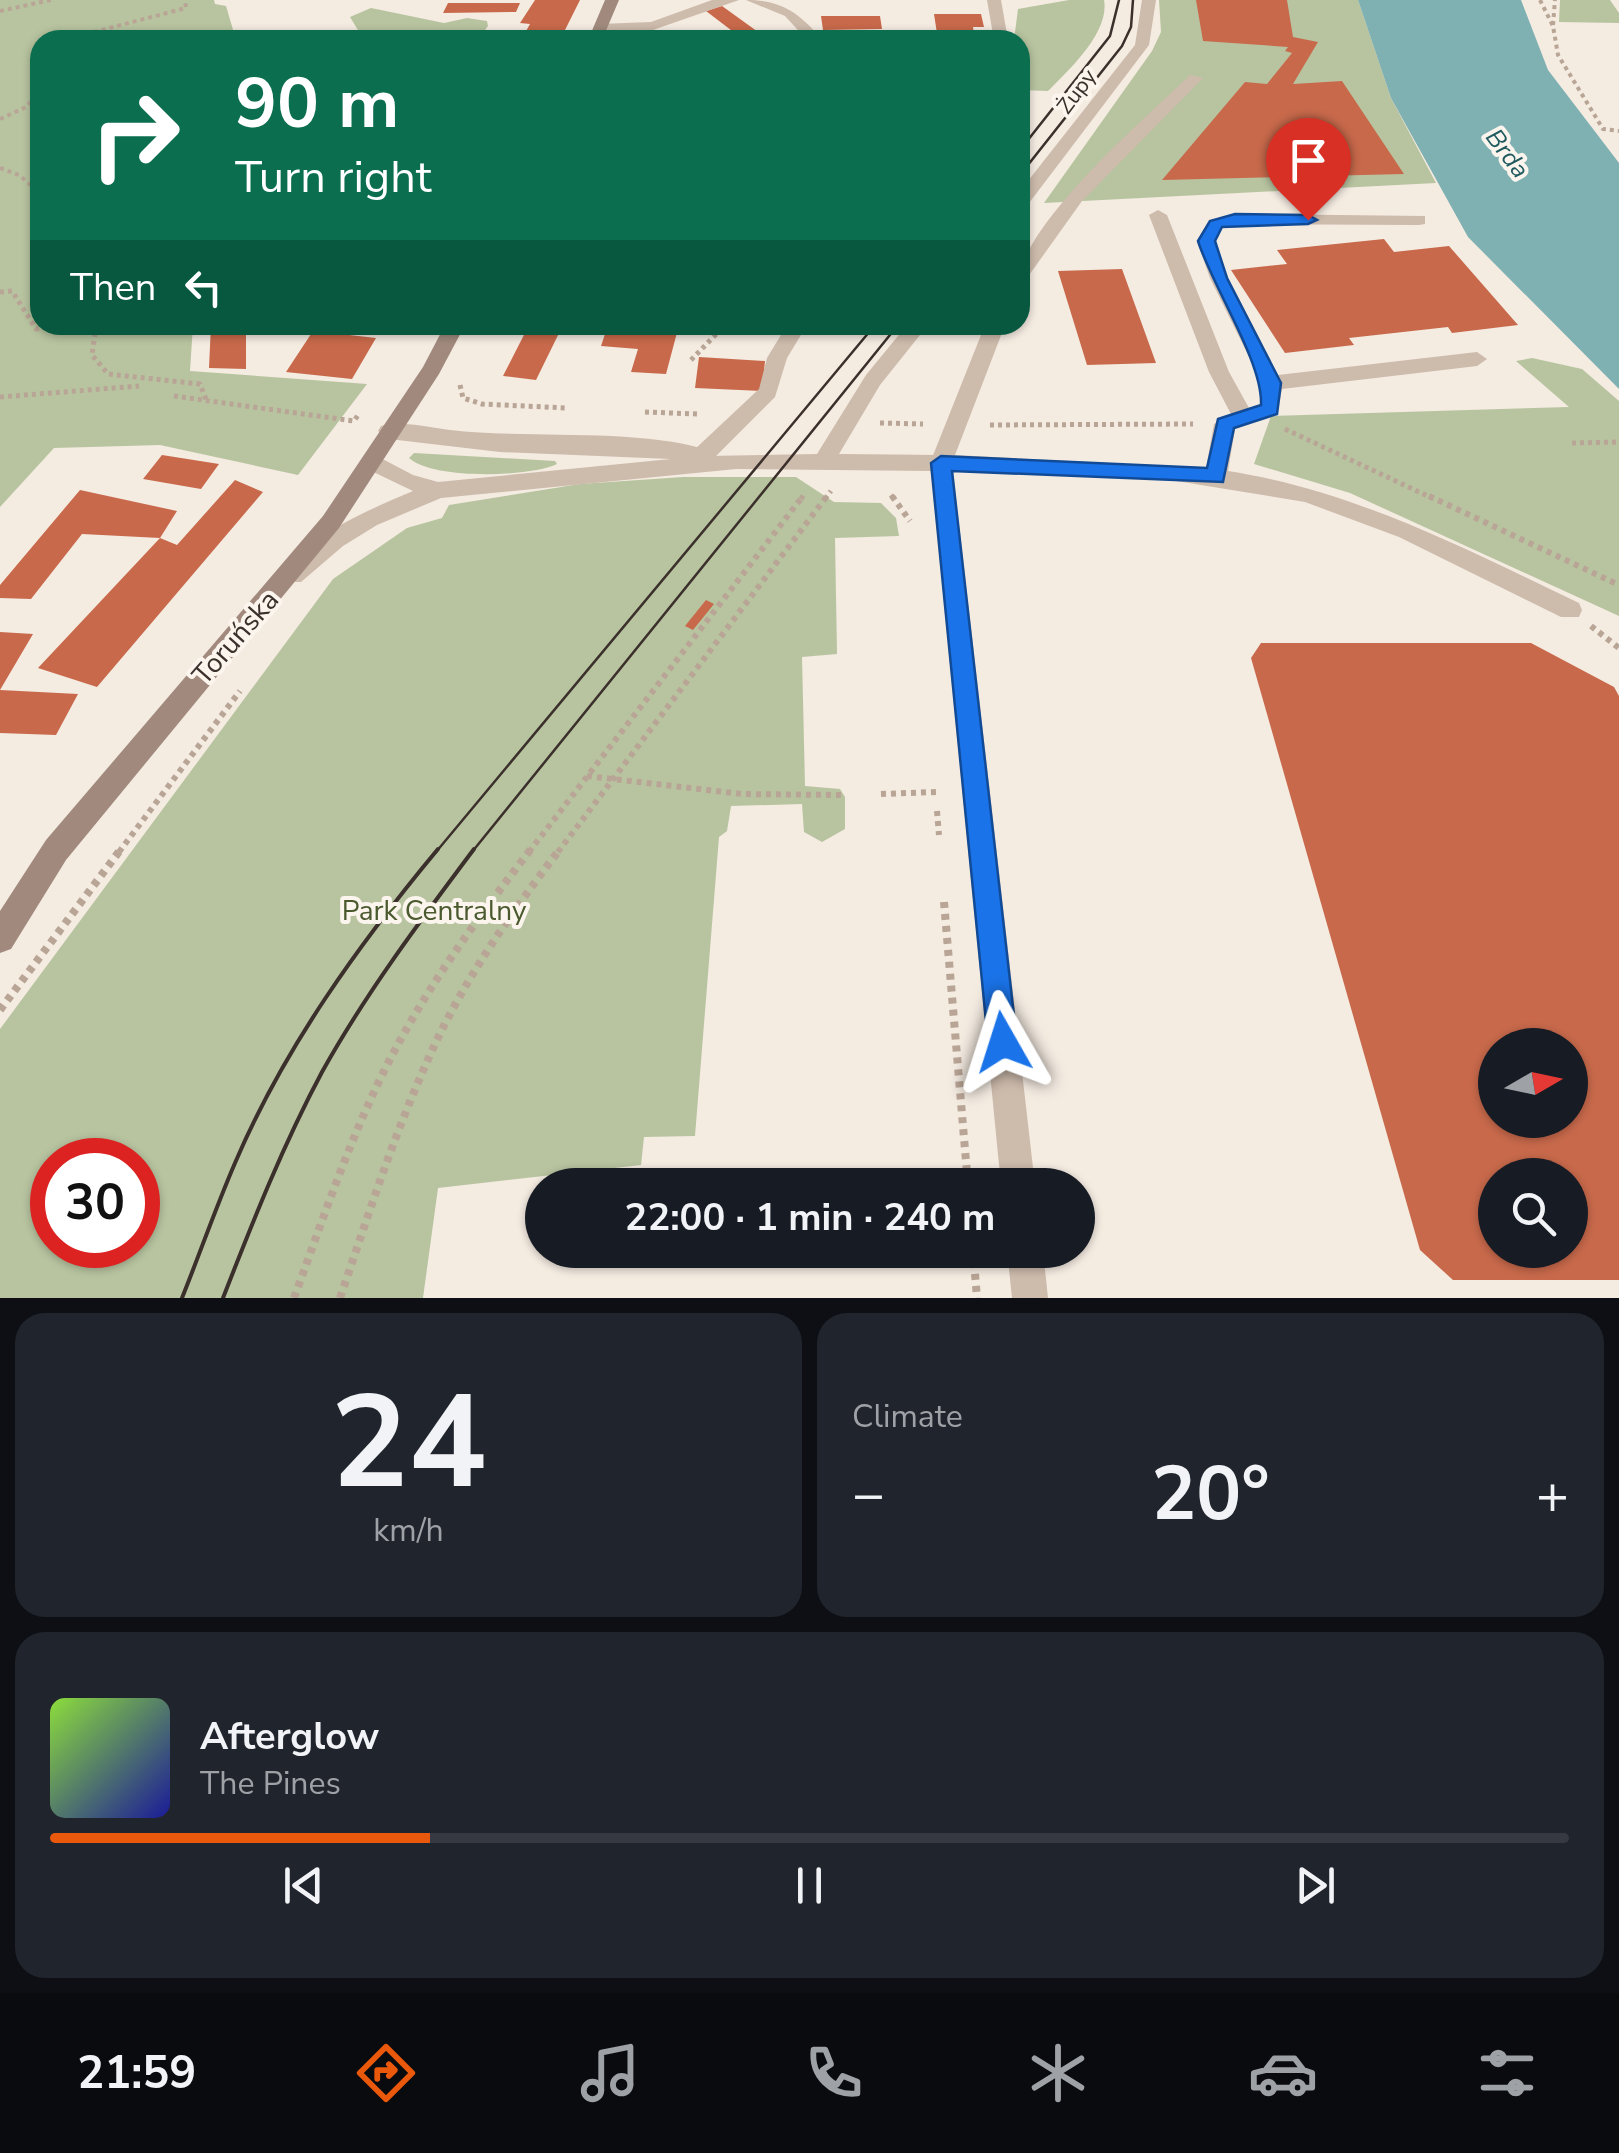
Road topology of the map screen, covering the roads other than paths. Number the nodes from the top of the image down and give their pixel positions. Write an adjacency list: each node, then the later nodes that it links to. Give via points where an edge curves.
1 (612, 0): 6 (street)
2 (732, 0): 7 (street)
3 (755, 0): 8 (street, via 790,12)
4 (994, 0): 9 (street)
5 (1149, 0): 11 (street, Żupy, via 1142,45)
6 (600, 30)
7 (626, 30)
8 (806, 30)
9 (999, 30)
10 (1195, 78): 14 (street, via 1076,197)
11 (1030, 190)
12 (1158, 215): 21 (street, via 1219,372)
13 (1419, 220): 20 (street, via 1215,224 1206,241 1219,278)
14 (1030, 260)
15 (449, 335): 22 (street, Toruńska)
16 (791, 335): 23 (street, via 768,392)
17 (910, 335): 26 (street, via 873,380)
18 (991, 335): 25 (street)
19 (1477, 358): 20 (street)
20 (1272, 383): 21 (street, via 1270,409)
21 (1244, 418): 27 (street, via 1225,424)
22 (389, 431): 23 (street, via 486,443 650,448); 24 (street, Toruńska)
23 (701, 460): 26 (street); 28 (street)
24 (371, 461): 28 (street); 29 (street, Toruńska)
25 (941, 463): 26 (street); 27 (street); 32 (street)
26 (820, 476)
27 (1216, 476): 30 (street, via 1345,507)
28 (438, 490): 29 (street, via 382,511)
29 (279, 587): 31 (street, Toruńska, via 56,850)
30 (1570, 610)
31 (0, 938)
32 (1016, 1168)
33 (1027, 1268): 34 (street)
34 (1030, 1298)

